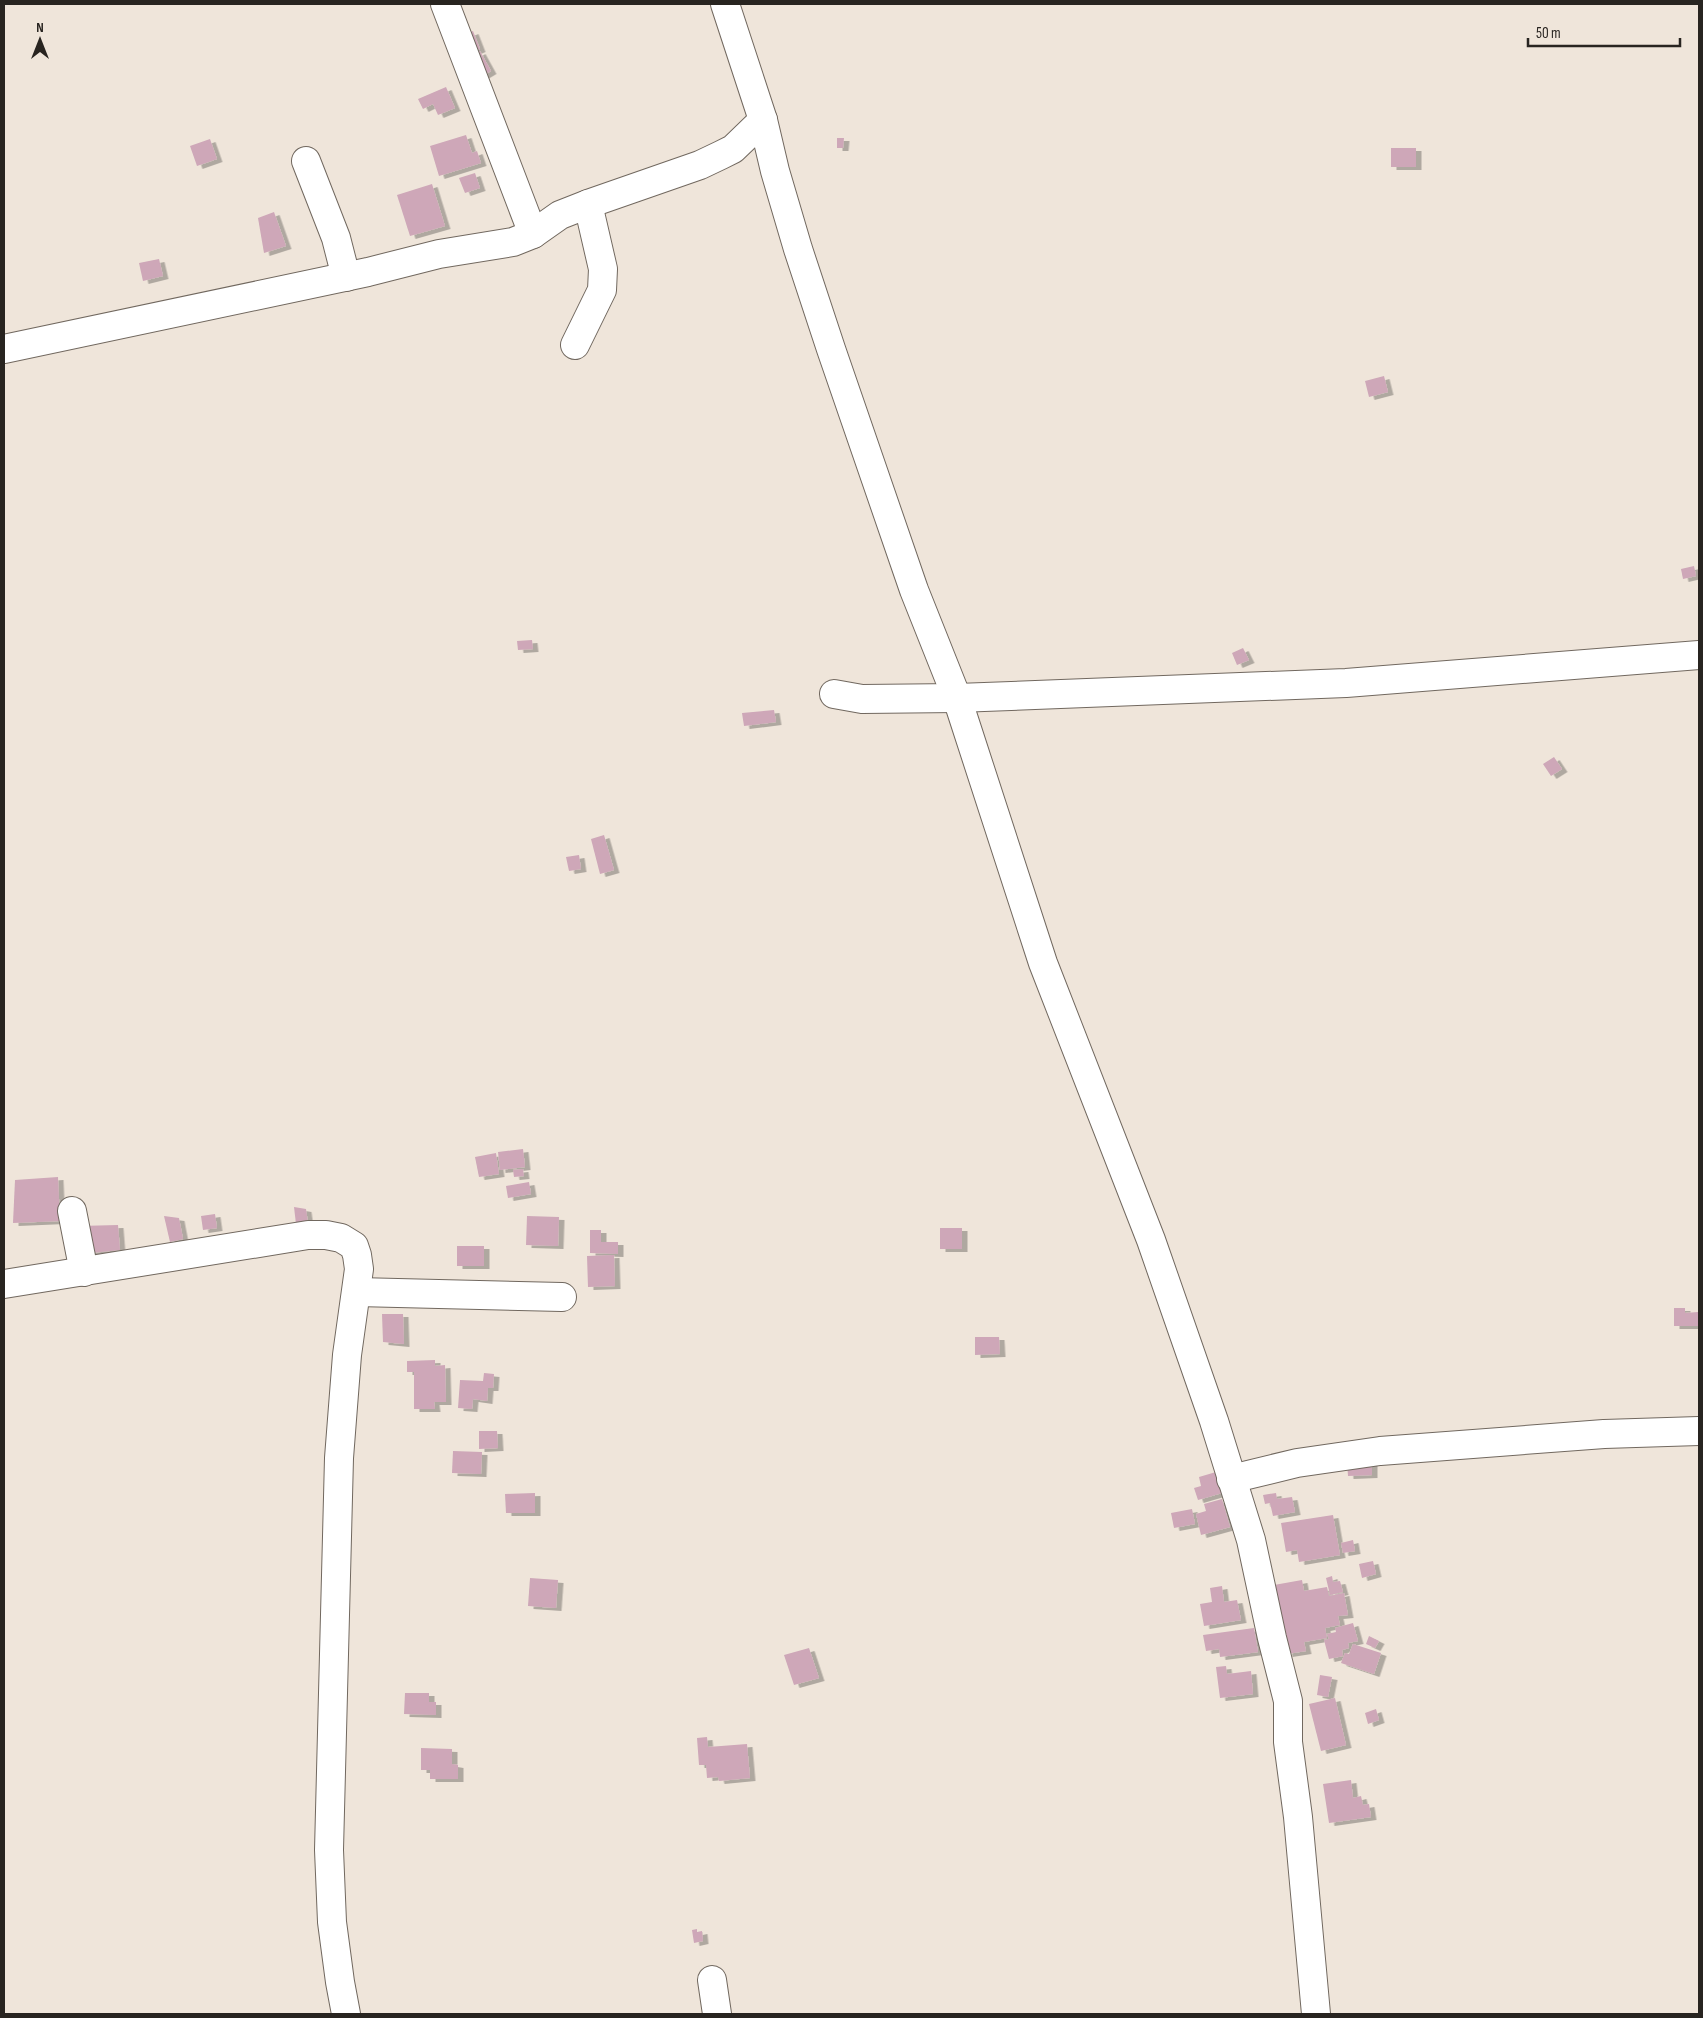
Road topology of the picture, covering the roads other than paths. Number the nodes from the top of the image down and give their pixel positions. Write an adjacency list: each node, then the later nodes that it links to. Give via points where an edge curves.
1 (445, 4): 6 (street)
2 (725, 4): 3 (street)
3 (763, 120): 5 (street, via 733,149 721,155); 12 (street, via 780,188 831,349 914,590)
4 (306, 161): 7 (street, via 336,238)
5 (588, 204): 6 (street, via 560,215); 8 (street, via 603,269 602,290)
6 (533, 234): 7 (street, via 513,242 439,254)
7 (346, 277): 9 (street)
8 (576, 345)
9 (4, 349)
10 (1699, 655): 12 (street, via 1355,682)
11 (834, 694): 12 (street, via 862,700)
12 (957, 698): 19 (street, via 1043,962 1152,1240)
13 (72, 1211): 14 (street)
14 (84, 1272): 15 (street); 16 (street, via 308,1235 326,1235 341,1238 354,1246 359,1269)
15 (4, 1284)
16 (357, 1292): 17 (street); 21 (street, via 339,1458 329,1850 332,1922)
17 (562, 1297)
18 (1699, 1431): 19 (street, via 1634,1432 1380,1451 1297,1462)
19 (1232, 1479): 23 (street, via 1251,1540 1288,1701 1288,1742)
20 (712, 1980): 22 (street)
21 (346, 2014)
22 (717, 2014)
23 (1316, 2014)

